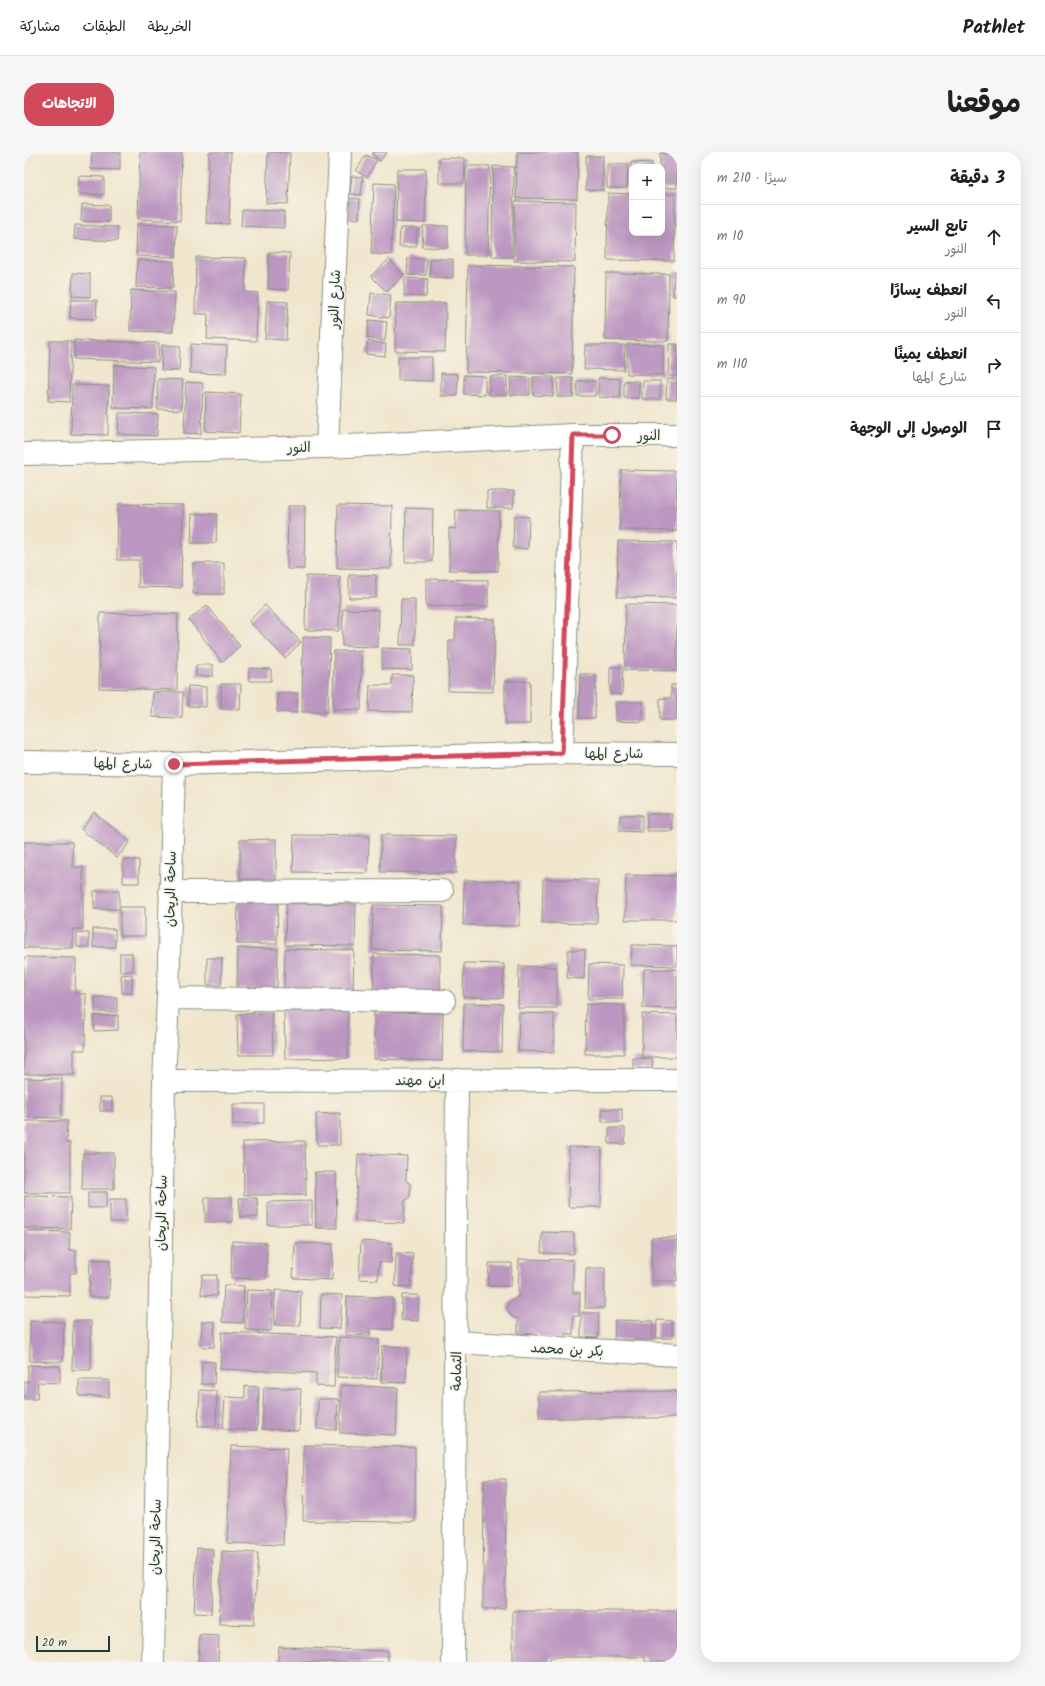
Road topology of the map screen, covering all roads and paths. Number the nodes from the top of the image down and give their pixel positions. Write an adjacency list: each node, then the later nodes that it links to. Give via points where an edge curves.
1 (340, 152): 4 (street, شارع النور)
2 (573, 435): 3 (street, النور); 4 (street, النور); 6 (street)
3 (677, 435)
4 (327, 447): 5 (street, النور)
5 (24, 454)
6 (562, 753): 7 (street, شارع المها); 9 (street, شارع المها)
7 (677, 754)
8 (24, 762): 9 (street, شارع المها)
9 (174, 764): 11 (street, ساحة الريحان)
10 (442, 891): 11 (street)
11 (170, 892): 12 (street, ساحة الريحان)
12 (168, 998): 13 (street); 14 (street, ساحة الريحان)
13 (444, 1001)
14 (164, 1080): 15 (street, ابن مهند); 19 (street, ساحة الريحان)
15 (457, 1080): 16 (street, ابن مهند); 17 (street, الثمامة)
16 (677, 1080)
17 (456, 1342): 18 (street, بكر بن محمد); 20 (street, الثمامة)
18 (677, 1355)
19 (153, 1662)
20 (453, 1662)

